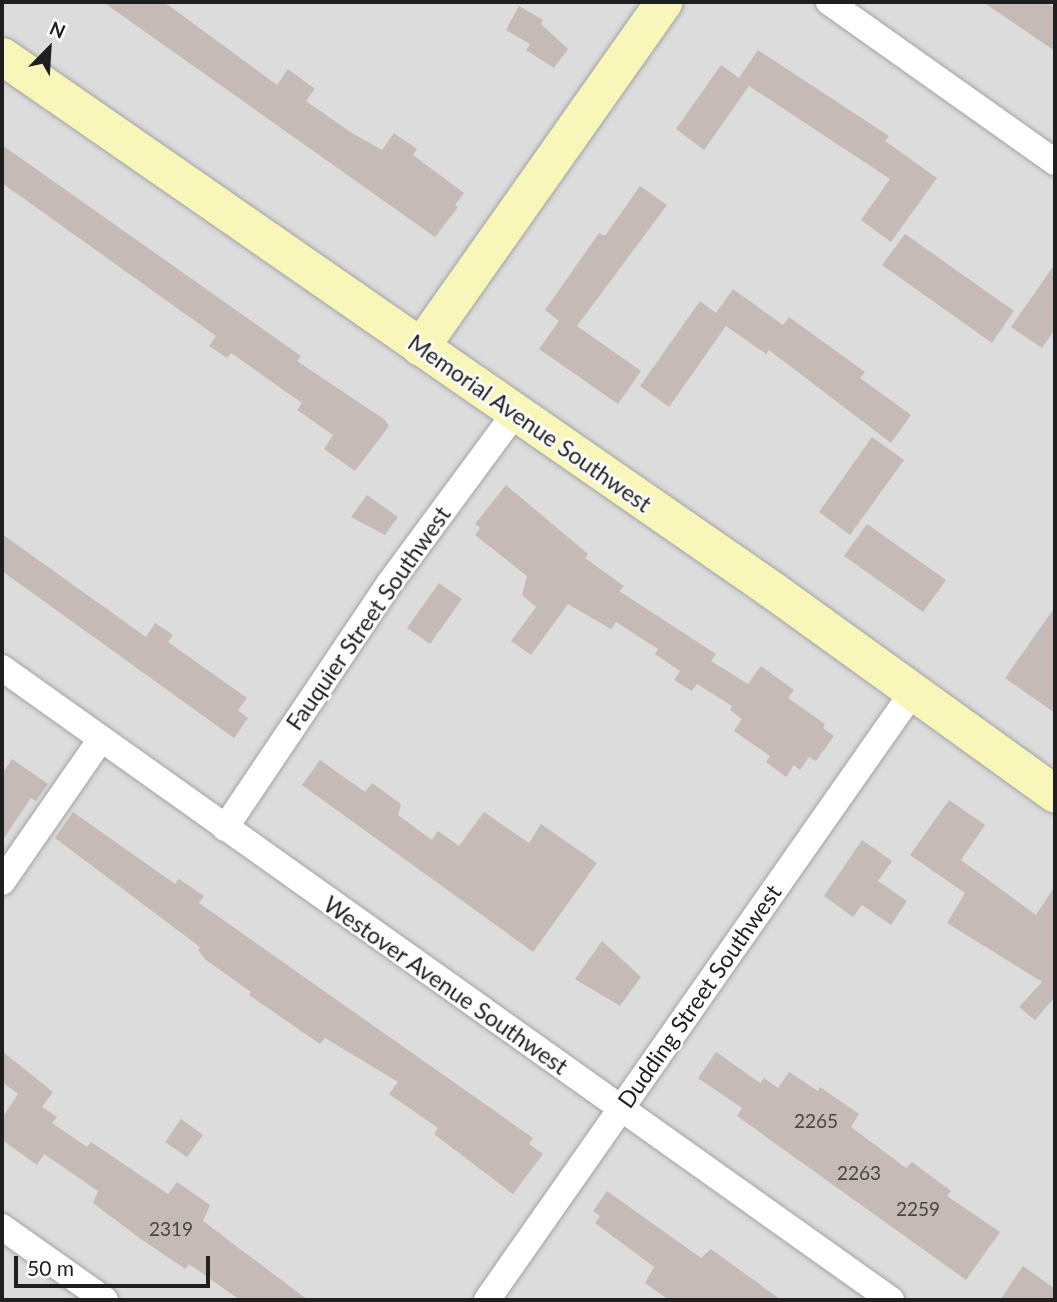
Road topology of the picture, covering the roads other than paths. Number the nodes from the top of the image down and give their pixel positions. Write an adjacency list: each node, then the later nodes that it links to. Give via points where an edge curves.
1 (663, 2): 5 (street)
2 (830, 2): 4 (street)
3 (2, 56): 5 (street, Memorial Avenue Southwest)
4 (1055, 162)
5 (420, 347): 6 (street, Memorial Avenue Southwest)
6 (516, 412): 8 (street, Memorial Avenue Southwest); 11 (street, Fauquier Street Southwest, via 389,584)
7 (2, 668): 9 (street, Westover Avenue Southwest)
8 (912, 693): 10 (street, Memorial Avenue Southwest); 13 (street, Dudding Street Southwest)
9 (101, 739): 11 (street, Westover Avenue Southwest); 12 (street)
10 (1055, 794)
11 (225, 828): 13 (street, Westover Avenue Southwest)
12 (2, 882)
13 (620, 1109): 16 (street, Dudding Street Southwest); 17 (street, Westover Avenue Southwest)
14 (2, 1227): 15 (street)
15 (105, 1300)
16 (487, 1300)
17 (891, 1300)

